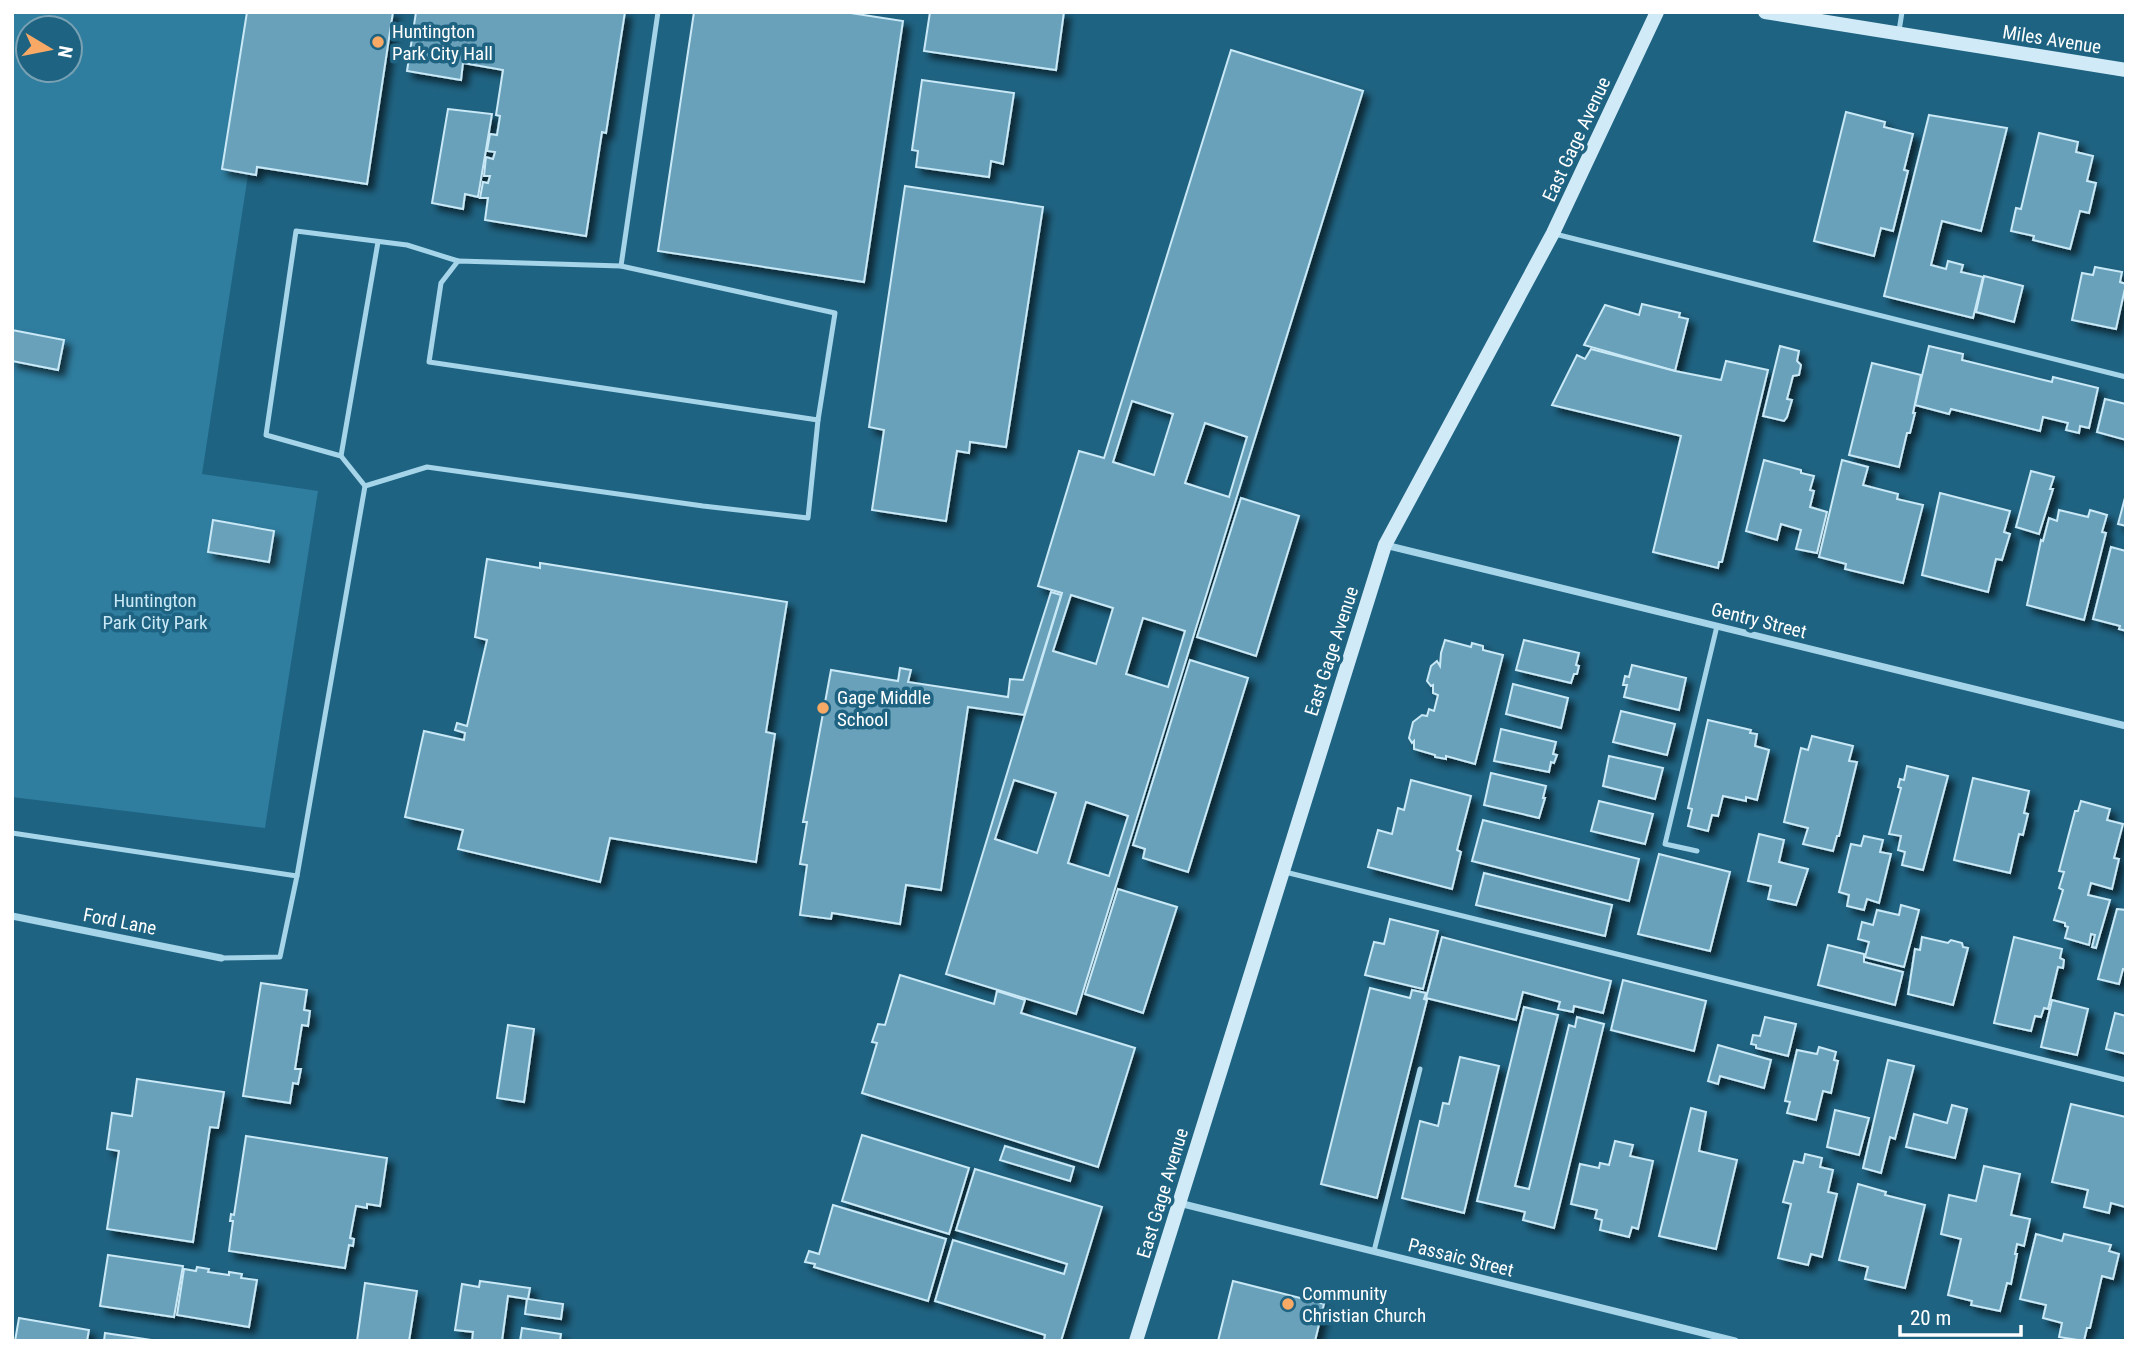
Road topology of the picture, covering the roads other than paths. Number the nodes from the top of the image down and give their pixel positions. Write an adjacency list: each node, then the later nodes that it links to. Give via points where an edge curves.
1 (658, 12): 10 (lane)
2 (1657, 12): 7 (main road, East Gage Avenue)
3 (1765, 12): 5 (main road, Miles Avenue)
4 (1902, 12): 5 (lane)
5 (1899, 34): 6 (main road, Miles Avenue)
6 (2126, 70)
7 (1553, 233): 11 (lane); 15 (main road, East Gage Avenue)
8 (378, 242): 9 (lane, via 407,245); 13 (lane); 13 (lane, via 296,231 266,435)
9 (458, 261): 10 (lane); 12 (lane, via 442,283 429,362)
10 (621, 266): 12 (lane, via 835,313)
11 (2126, 377)
12 (818, 421): 14 (lane, via 808,518 428,467)
13 (341, 456): 14 (lane)
14 (365, 486): 21 (lane)
15 (1385, 545): 16 (street, Gentry Street); 20 (main road, East Gage Avenue)
16 (1717, 626): 17 (street, Gentry Street); 19 (lane, via 1665,845)
17 (2126, 726)
18 (12, 833): 21 (lane)
19 (1697, 851)
20 (1282, 872): 25 (lane); 26 (main road, East Gage Avenue)
21 (297, 876): 23 (lane, via 280,957)
22 (12, 916): 23 (street, Ford Lane)
23 (221, 958)
24 (1420, 1069): 27 (lane)
25 (2126, 1080)
26 (1179, 1203): 27 (street, Passaic Street); 28 (main road, East Gage Avenue)
27 (1374, 1251): 29 (street, Passaic Street)
28 (1136, 1341)
29 (1735, 1341)

